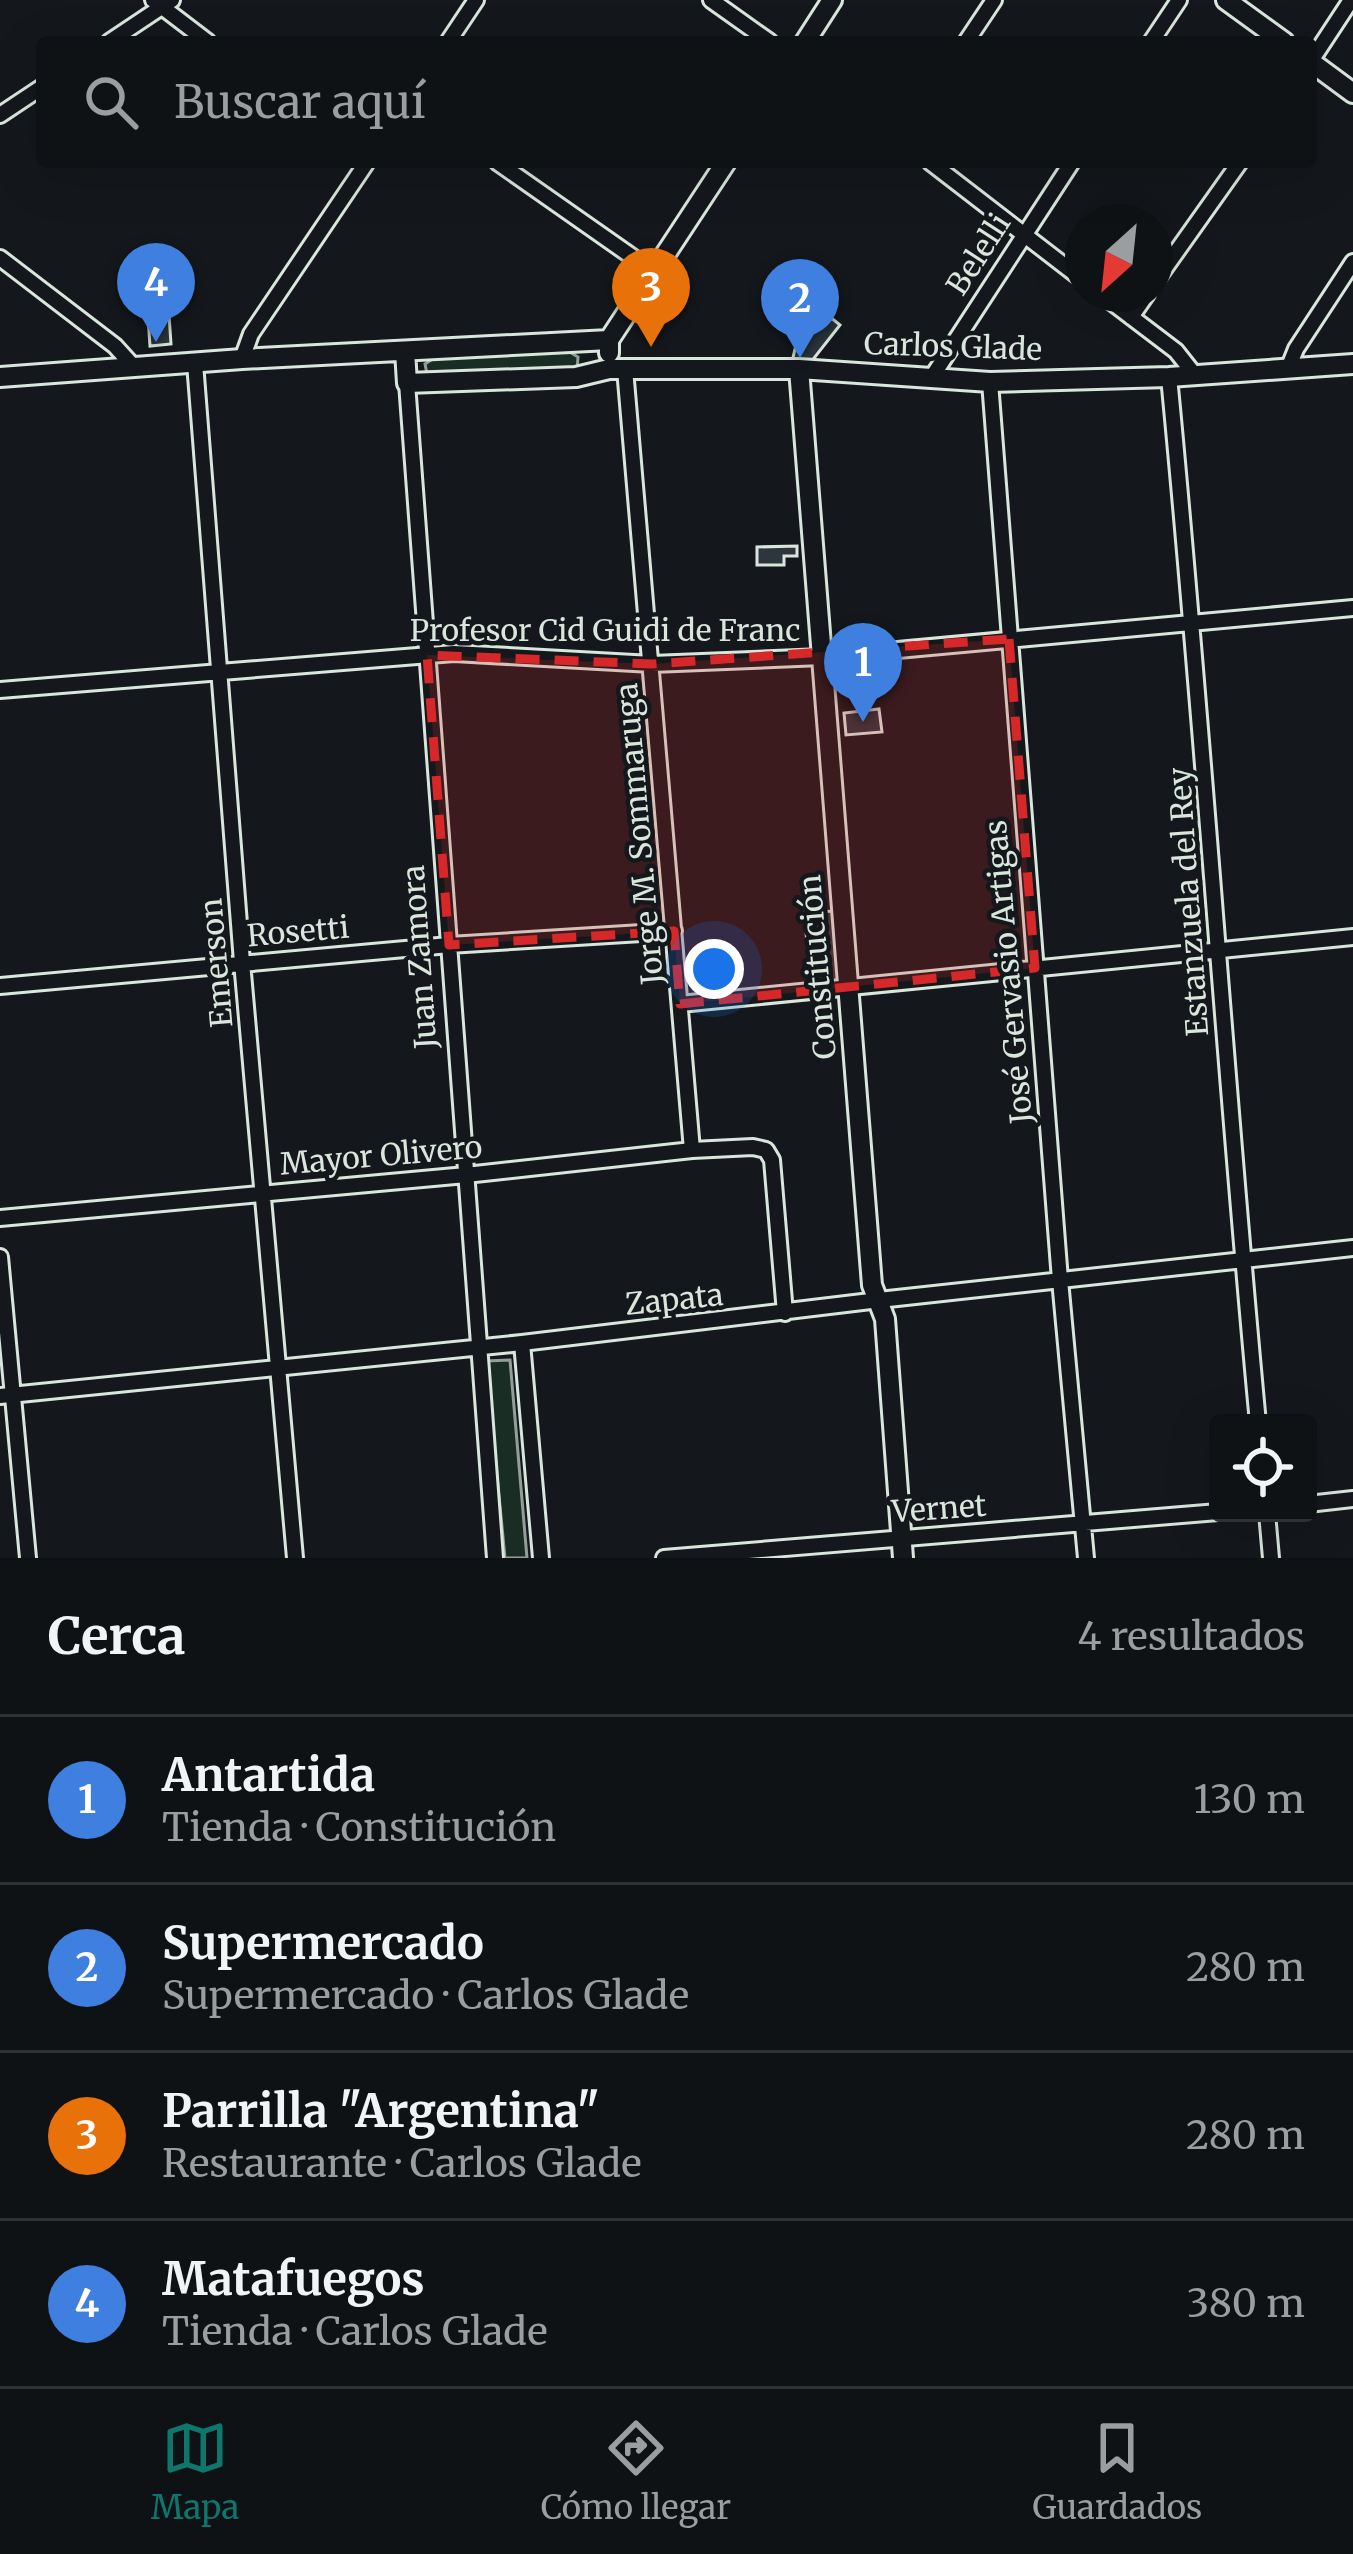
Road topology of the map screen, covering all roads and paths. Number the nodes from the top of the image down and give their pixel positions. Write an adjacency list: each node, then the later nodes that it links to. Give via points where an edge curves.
1 (476, 0): 11 (street)
2 (711, 0): 12 (street)
3 (832, 0): 13 (street)
4 (994, 0): 14 (street)
5 (1179, 0): 15 (street)
6 (1226, 0): 16 (street)
7 (1351, 0): 17 (street)
8 (162, 2): 9 (street); 10 (street)
9 (117, 36)
10 (201, 36)
11 (452, 36)
12 (762, 36)
13 (809, 36)
14 (970, 36)
15 (1155, 36)
16 (1276, 36)
17 (1317, 53)
18 (1317, 66): 20 (street)
19 (36, 91): 21 (street)
20 (1353, 92)
21 (0, 115)
22 (363, 168): 39 (street)
23 (506, 168): 33 (street)
24 (722, 168): 33 (street)
25 (938, 168): 28 (street)
26 (1068, 168): 28 (street, Belelli)
27 (1236, 168): 29 (street)
28 (1023, 235): 32 (street); 48 (street, Belelli)
29 (1173, 257)
30 (0, 258): 42 (street)
31 (1353, 262): 44 (street)
32 (1065, 266)
33 (654, 272): 37 (street)
34 (1124, 312): 36 (street)
35 (1134, 312): 36 (street)
36 (1131, 317): 46 (street)
37 (609, 340): 38 (street); 43 (street)
38 (405, 351): 39 (street); 51 (street, Juan Zamora)
39 (242, 359): 40 (street)
40 (196, 362): 42 (street); 58 (street, Emerson)
41 (1353, 364): 44 (street, Carlos Glade)
42 (134, 367): 47 (street)
43 (617, 369): 45 (street, Carlos Glade); 51 (street, Carlos Glade); 57 (street, Jorge M. Sommaruga)
44 (1288, 369): 46 (street, Carlos Glade)
45 (799, 370): 48 (street, Carlos Glade); 56 (street, Constitución)
46 (1195, 375): 49 (street, Carlos Glade)
47 (0, 377)
48 (932, 377): 50 (street, Carlos Glade)
49 (1169, 377): 50 (street, Carlos Glade); 53 (street, Estanzuela del Rey)
50 (990, 382): 54 (street, José Gervasio Artigas)
51 (407, 383): 55 (street, Juan Zamora)
52 (1353, 608): 53 (street, Profesor Cid Guidi de Franc)
53 (1193, 624): 54 (street, Profesor Cid Guidi de Franc); 63 (street, Estanzuela del Rey)
54 (1009, 639): 56 (street, Profesor Cid Guidi de Franc); 65 (street, José Gervasio Artigas)
55 (427, 655): 57 (street, Profesor Cid Guidi de Franc); 58 (street, Profesor Cid Guidi de Franc); 62 (street, Juan Zamora)
56 (822, 657): 57 (street, Profesor Cid Guidi de Franc); 67 (street, Constitución)
57 (652, 664): 60 (street, Jorge M. Sommaruga)
58 (220, 672): 59 (street, Profesor Cid Guidi de Franc); 64 (street, Emerson)
59 (0, 690)
60 (674, 931): 62 (street, Rosetti); 68 (street, Jorge M. Sommaruga)
61 (1353, 937): 63 (street)
62 (448, 945): 64 (street, Rosetti); 70 (street, Juan Zamora)
63 (1219, 950): 65 (street); 75 (street, Estanzuela del Rey)
64 (242, 962): 66 (street, Rosetti); 71 (street, Emerson)
65 (1035, 968): 67 (street); 76 (street, José Gervasio Artigas)
66 (0, 986)
67 (849, 988): 68 (street); 77 (street, Constitución)
68 (680, 1004): 69 (street, Jorge M. Sommaruga)
69 (692, 1150): 70 (street, Mayor Olivero); 78 (street, Mayor Olivero, via 753,1147 772,1160)
70 (466, 1174): 71 (street, Mayor Olivero); 80 (street, Juan Zamora)
71 (262, 1193): 72 (street, Mayor Olivero); 81 (street, Emerson)
72 (0, 1218)
73 (1353, 1248): 75 (street, Zapata)
74 (0, 1257): 82 (street)
75 (1243, 1260): 76 (street, Zapata); 83 (street, Estanzuela del Rey)
76 (1060, 1280): 77 (street, Zapata); 88 (street, José Gervasio Artigas)
77 (879, 1300): 78 (street, Zapata); 89 (street, Constitución)
78 (784, 1313): 79 (street, Zapata)
79 (522, 1343): 80 (street, Zapata); 93 (street)
80 (478, 1346): 81 (street, Zapata); 92 (street, Juan Zamora)
81 (278, 1368): 82 (street, Zapata); 91 (street, Emerson)
82 (6, 1395): 90 (street)
83 (1257, 1414)
84 (1353, 1499): 85 (street)
85 (1317, 1503)
86 (1209, 1513): 88 (street, Vernet)
87 (1268, 1522): 96 (street)
88 (1083, 1525): 89 (street, Vernet); 95 (street, José Gervasio Artigas)
89 (903, 1548): 94 (street, Vernet)
90 (28, 1558)
91 (295, 1558)
92 (495, 1558)
93 (541, 1558)
94 (664, 1558)
95 (1086, 1558)
96 (1271, 1558)

